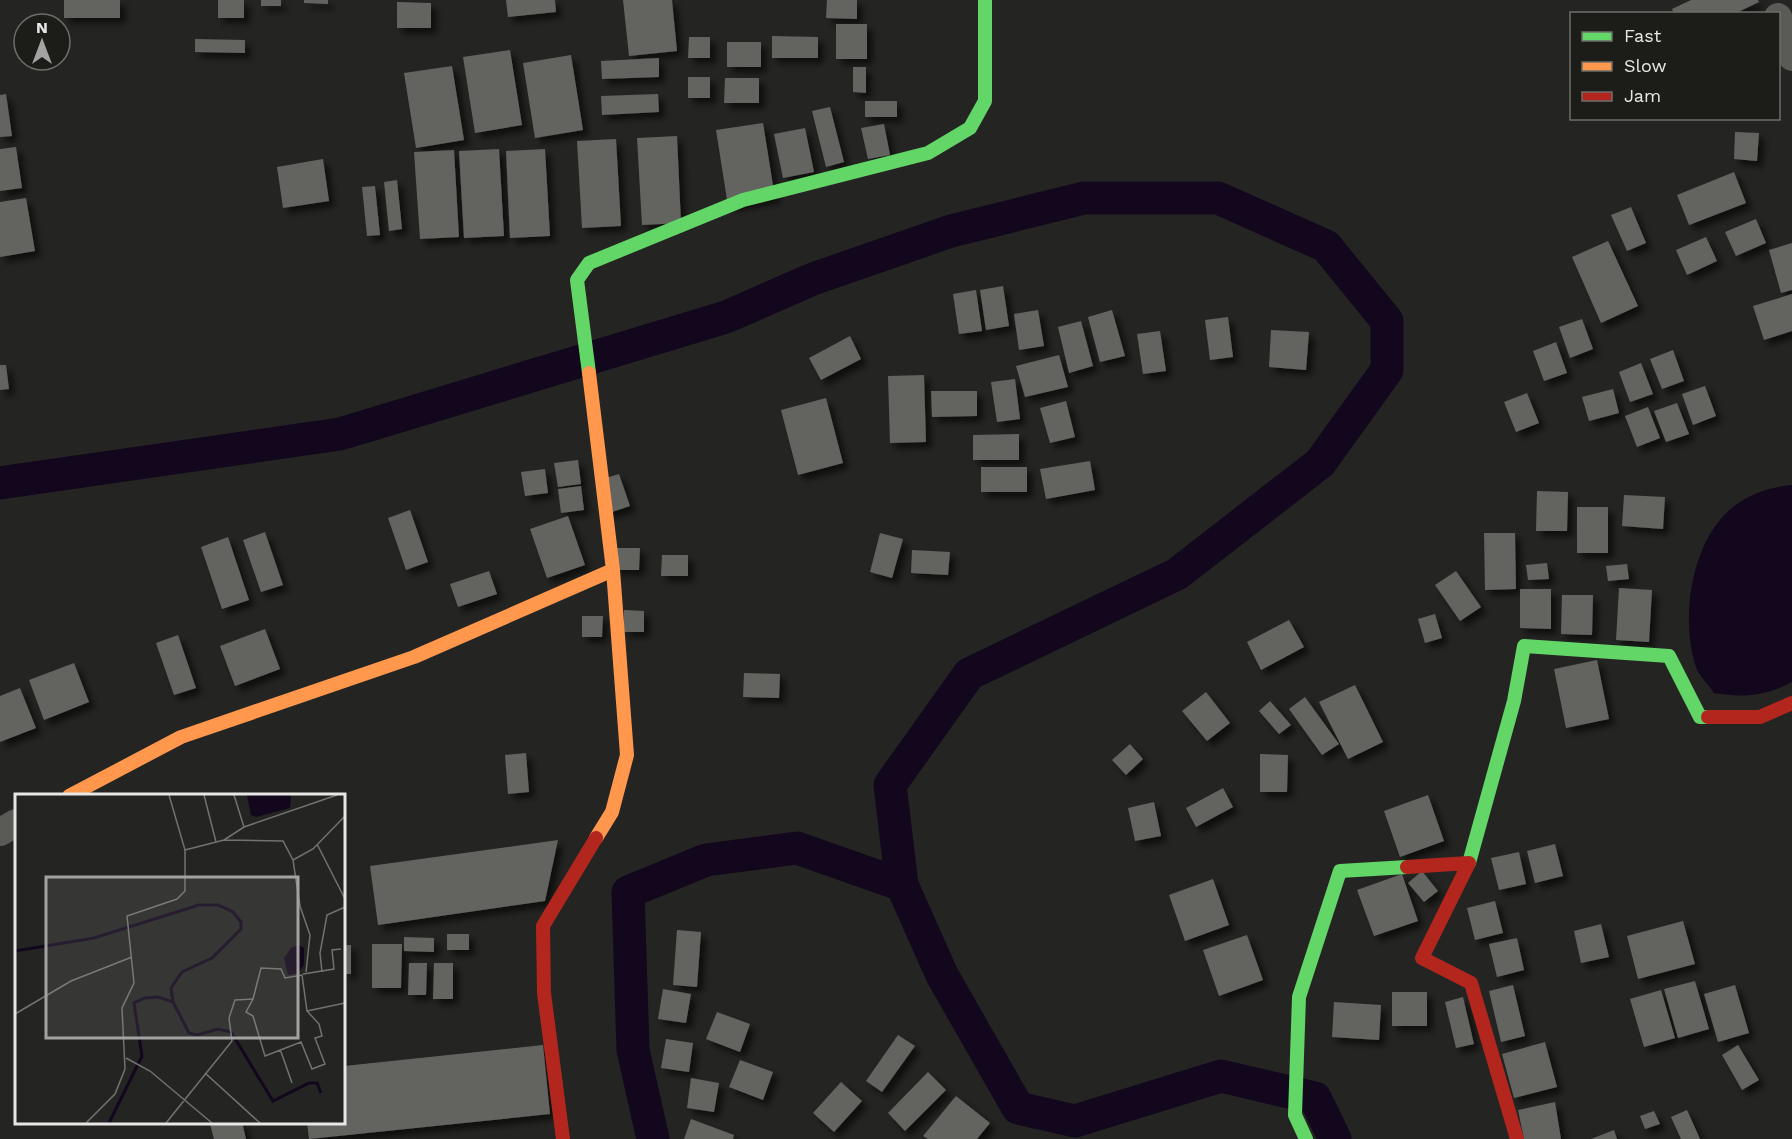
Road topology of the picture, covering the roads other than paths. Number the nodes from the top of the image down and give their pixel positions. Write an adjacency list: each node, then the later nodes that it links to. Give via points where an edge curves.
1 (985, 0): 4 (street, via 984,101 970,128 928,153 743,200 589,263 577,280)
2 (1780, 21): 3 (street)
3 (1792, 57)
4 (613, 570): 6 (street, via 414,657 181,737); 10 (street, via 627,755 612,812 543,926 544,993)
5 (1792, 703): 9 (street, via 1760,717 1700,717 1669,656 1524,646 1514,701)
6 (71, 794)
7 (15, 824): 8 (street)
8 (0, 832)
9 (1469, 863): 11 (street, via 1340,871 1299,997 1295,1115); 12 (street, via 1422,958 1472,983)
10 (563, 1139)
11 (1306, 1139)
12 (1518, 1139)

